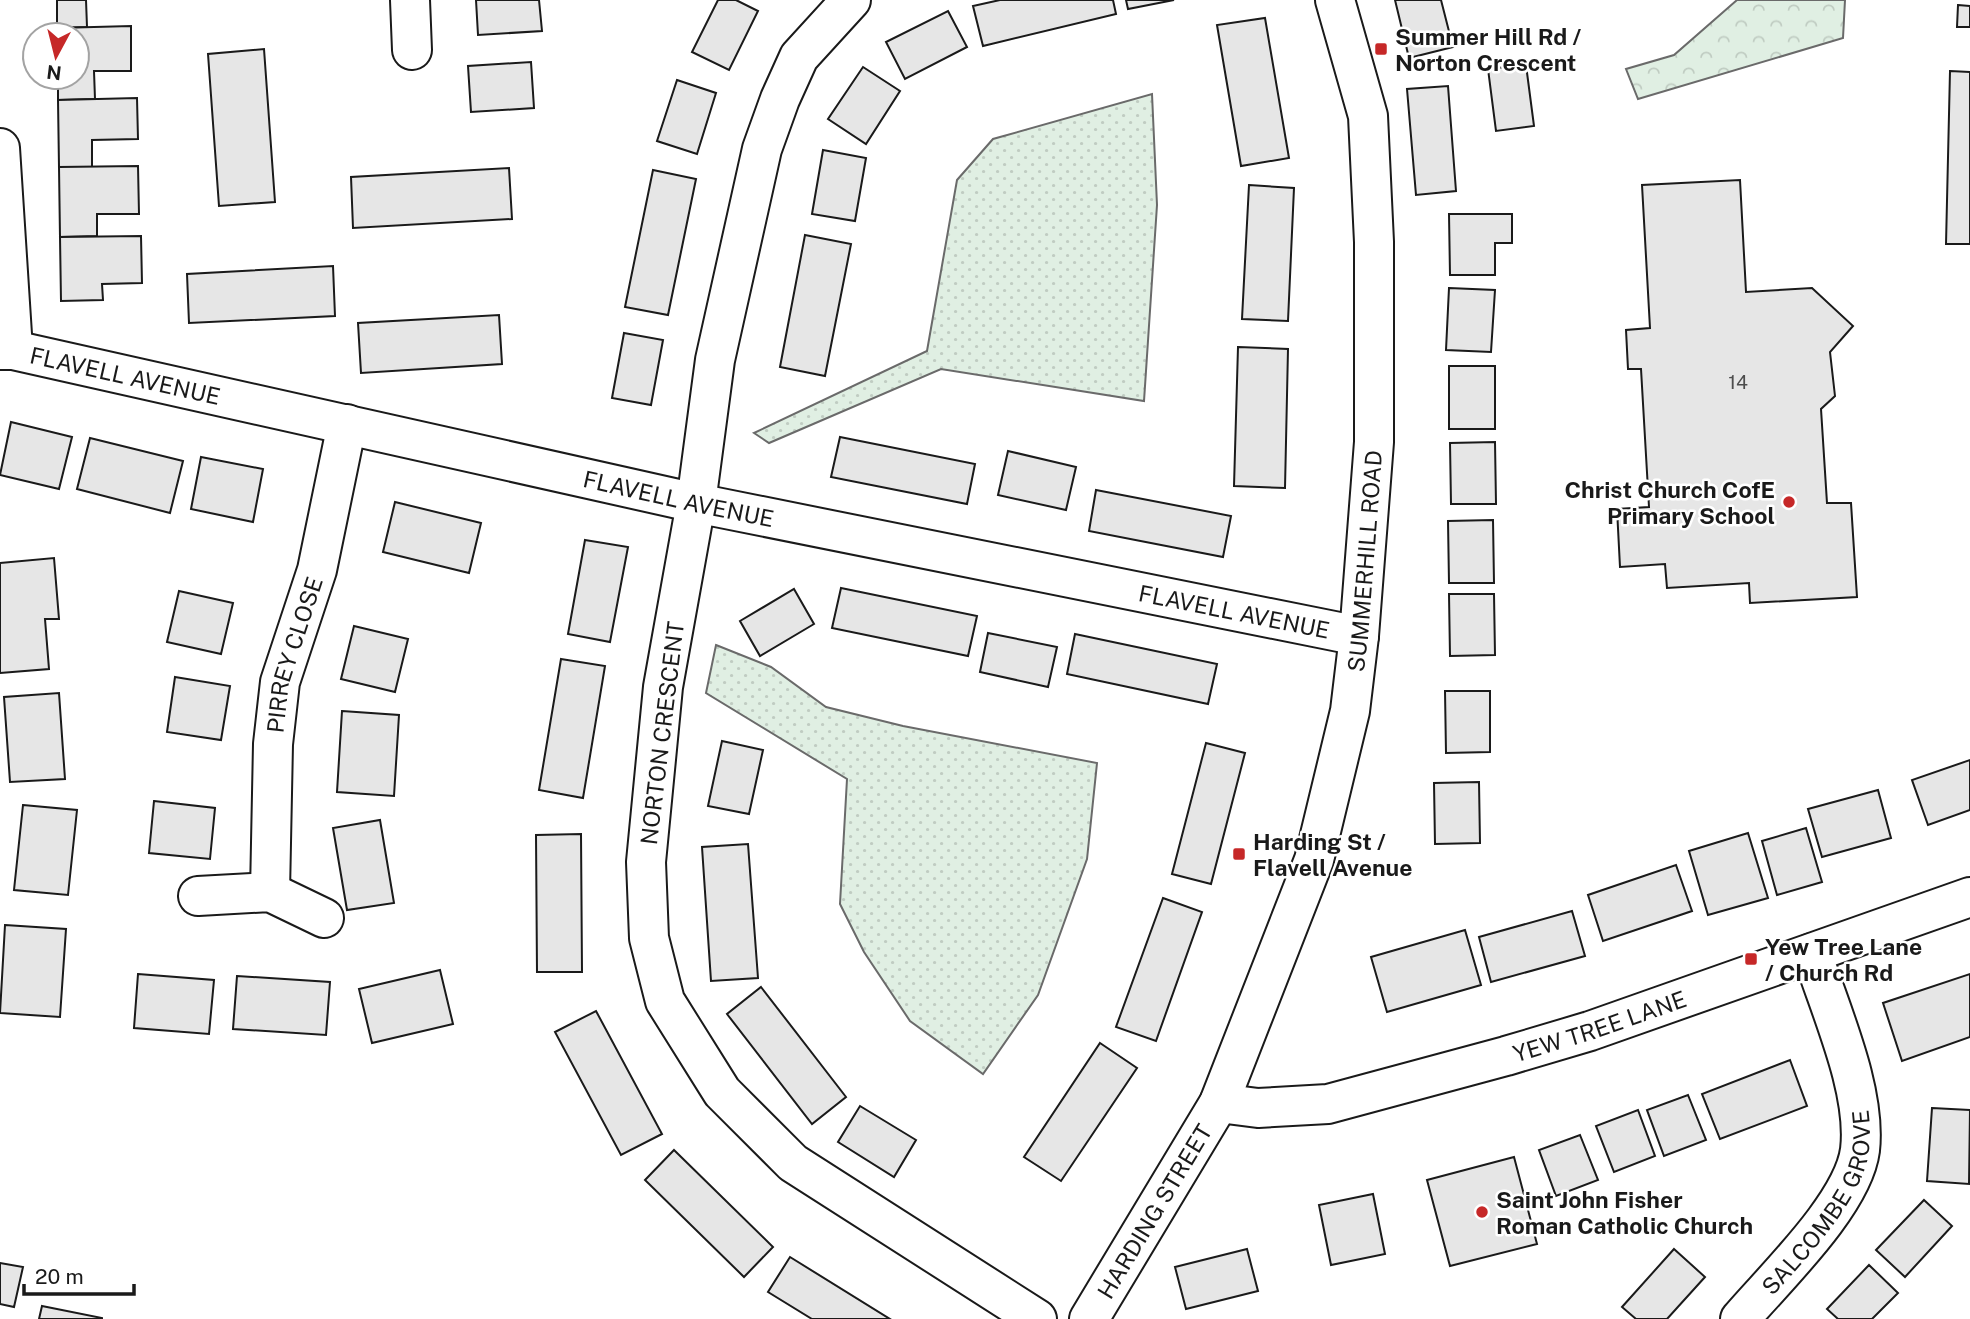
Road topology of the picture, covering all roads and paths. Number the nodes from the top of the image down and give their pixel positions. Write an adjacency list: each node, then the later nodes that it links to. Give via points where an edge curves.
1 (410, 0): 4 (street)
2 (851, 0): 8 (street, NORTON CRESCENT, via 799,57 762,149 715,360)
3 (1335, 0): 9 (street, SUMMERHILL ROAD, via 1368,116 1374,242 1374,442)
4 (412, 50)
5 (0, 148): 6 (street)
6 (7, 350): 7 (street, FLAVELL AVENUE)
7 (347, 424): 8 (street, FLAVELL AVENUE); 10 (street, PIRREY CLOSE, via 317,570 280,682)
8 (696, 503): 9 (street, FLAVELL AVENUE); 16 (street, NORTON CRESCENT, via 663,687 646,862 649,937 665,1002 722,1092 793,1163)
9 (1359, 636): 15 (street, SUMMERHILL ROAD, via 1350,712 1314,860)
10 (270, 892): 11 (street); 13 (street)
11 (198, 896)
12 (1970, 897): 14 (street, YEW TREE LANE)
13 (324, 918)
14 (1812, 953): 15 (street, YEW TREE LANE, via 1590,1031 1328,1104 1258,1108); 18 (street, SALCOMBE GROVE, via 1857,1102 1860,1152 1836,1206)
15 (1219, 1103): 17 (street, HARDING STREET)
16 (1037, 1319)
17 (1088, 1319)
18 (1740, 1319)

